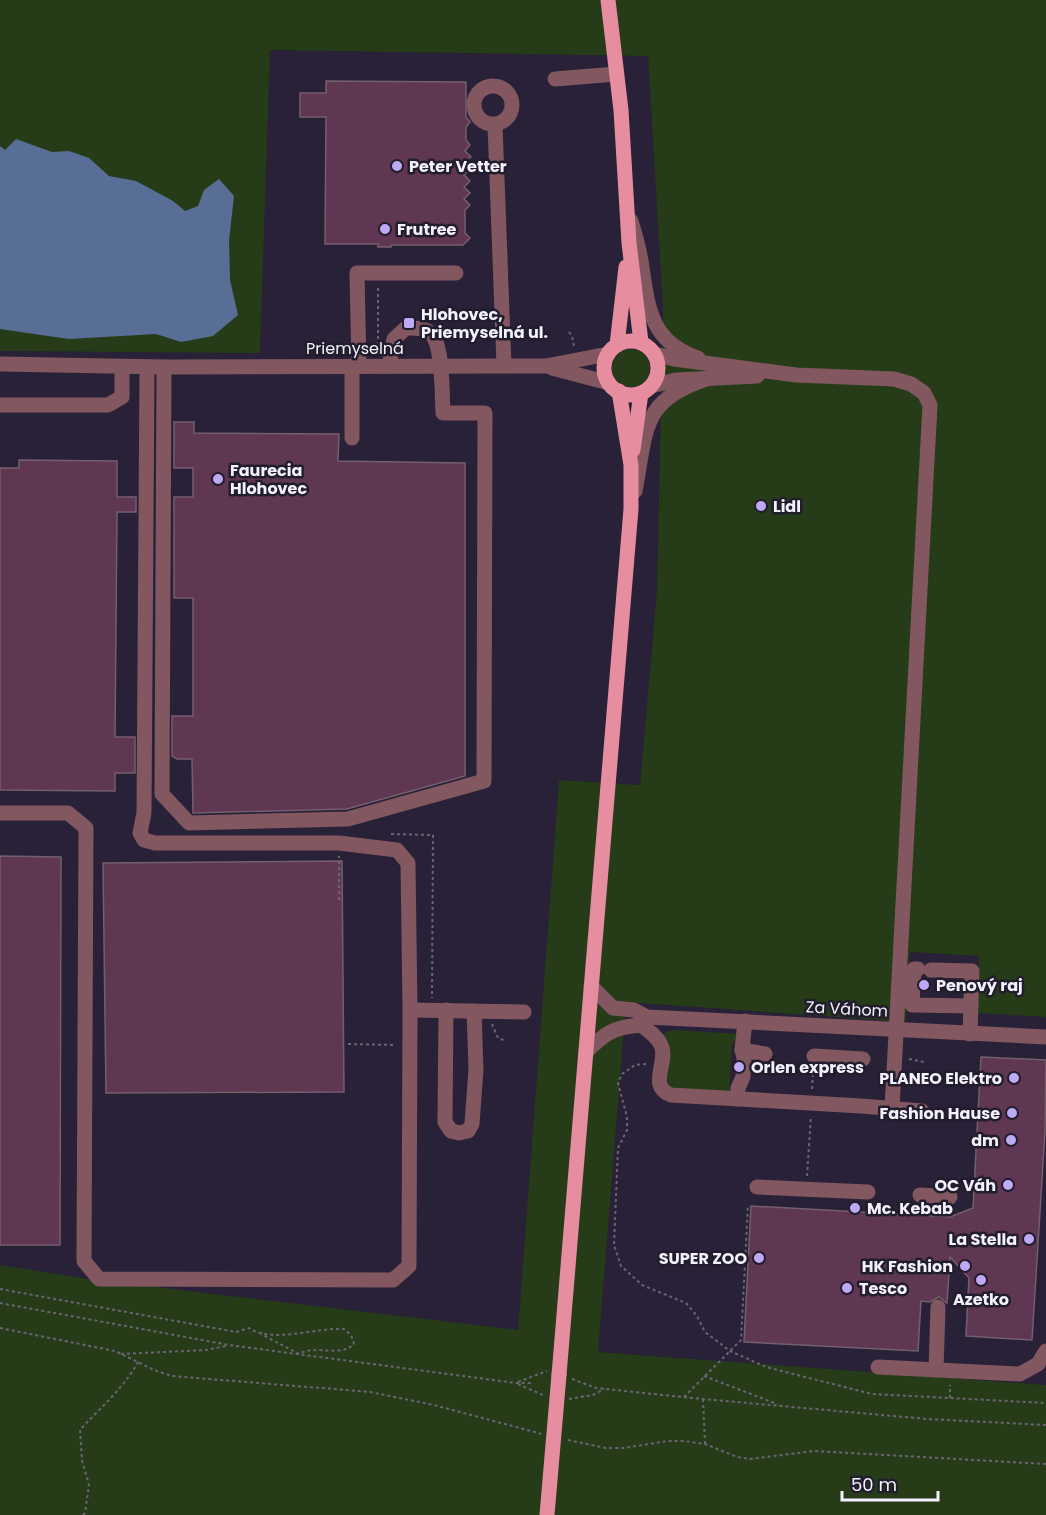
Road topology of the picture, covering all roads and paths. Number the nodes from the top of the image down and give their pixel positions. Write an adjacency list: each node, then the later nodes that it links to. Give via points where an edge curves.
1 (608, 0): 2 (main road)
2 (616, 74): 3 (street); 5 (main road)
3 (555, 79)
4 (495, 125): 20 (street)
5 (628, 212): 6 (main road); 15 (street, via 650,315 669,340 689,355)
6 (629, 243): 10 (main road); 13 (main road)
7 (378, 273): 8 (street); 12 (path); 17 (street, via 357,273)
8 (456, 273)
9 (569, 332): 11 (path)
10 (641, 342): 13 (main road, via 626,341); 14 (main road)
11 (574, 346)
12 (378, 349)
13 (612, 349): 21 (street, Priemyselná); 27 (main road, via 604,370)
14 (654, 354): 15 (street); 28 (main road, via 658,370)
15 (715, 363): 25 (street)
16 (0, 364): 22 (street, Priemyselná)
17 (355, 366): 18 (street, Priemyselná); 24 (street, Priemyselná); 30 (street)
18 (389, 366): 19 (street, Priemyselná); 19 (street, via 393,339 406,328 422,328 433,337)
19 (441, 366): 20 (street, Priemyselná); 24 (street, via 443,414 485,414 484,782 348,819 189,822 162,794)
20 (504, 366): 21 (street, Priemyselná)
21 (546, 366): 27 (street, Priemyselná)
22 (122, 367): 23 (street, Priemyselná); 29 (street, via 122,397 108,405)
23 (147, 367): 24 (street, Priemyselná); 35 (street, via 144,813 140,833 144,840 155,843)
24 (164, 367)
25 (796, 375): 26 (street); 48 (street, via 894,379 924,393 930,405)
26 (709, 378): 28 (street, via 676,380); 32 (street, via 678,390 656,407 648,423)
27 (614, 387): 28 (main road, via 628,394); 31 (main road)
28 (646, 389): 31 (main road)
29 (0, 405)
30 (352, 438)
31 (631, 465): 32 (main road)
32 (631, 509): 39 (main road)
33 (0, 813): 42 (street, via 68,813 86,828 84,1261 99,1279 393,1280 409,1266)
34 (386, 834): 36 (path, via 433,835)
35 (339, 843): 38 (path); 42 (street, via 397,850 408,863)
36 (433, 850): 37 (path); 40 (path)
37 (438, 850)
38 (339, 900)
39 (591, 986): 46 (street, via 613,1008 634,1010); 54 (main road)
40 (432, 998)
41 (971, 1006): 41 (street, via 972,971 914,969 912,1005); 49 (street)
42 (410, 1010): 43 (street)
43 (446, 1011): 44 (street); 44 (street, via 446,1122 451,1131 459,1133 468,1131 472,1124 476,1069)
44 (474, 1011): 45 (street)
45 (524, 1012)
46 (644, 1021): 47 (street, Za Váhom); 54 (street, via 619,1027); 60 (street, via 663,1047)
47 (746, 1021): 48 (street, Za Váhom); 53 (street)
48 (896, 1029): 49 (street, Za Váhom); 63 (street)
49 (970, 1034): 50 (street, Za Váhom)
50 (1046, 1037)
51 (498, 1038): 52 (path)
52 (506, 1041)
53 (742, 1050): 55 (street); 61 (street, via 735,1057)
54 (586, 1052): 84 (main road)
55 (765, 1054)
56 (814, 1056): 58 (street); 62 (path)
57 (902, 1058): 59 (path)
58 (863, 1059)
59 (924, 1062)
60 (661, 1066): 61 (street, via 660,1086 671,1095); 77 (path, via 635,1065 622,1074 618,1083 627,1130 618,1148 614,1245 621,1266 642,1285 686,1303 705,1332)
61 (737, 1094): 62 (street)
62 (811, 1103): 63 (street); 66 (path)
63 (892, 1108): 64 (street)
64 (922, 1111)
65 (757, 1187): 66 (street)
66 (806, 1190): 67 (street)
67 (868, 1192)
68 (920, 1195): 69 (street)
69 (950, 1197)
70 (748, 1205): 77 (path, via 741,1340)
71 (0, 1289): 75 (path, via 236,1332 249,1328)
72 (0, 1303): 76 (path)
73 (938, 1307): 83 (street)
74 (0, 1328): 79 (path)
75 (261, 1334): 80 (path); 80 (path, via 338,1329 347,1331 353,1339 354,1344 348,1349 306,1350)
76 (229, 1346): 79 (path); 80 (path)
77 (730, 1351): 85 (path); 90 (path, via 766,1367 872,1394)
78 (1046, 1351): 83 (street, via 1038,1364 1020,1374)
79 (121, 1354): 81 (path)
80 (299, 1354): 86 (path)
81 (138, 1362): 93 (path, via 172,1376 197,1380 370,1392); 97 (path, via 129,1378 80,1430 89,1485)
82 (878, 1367): 83 (street)
83 (936, 1370)
84 (558, 1374): 86 (path); 88 (path, via 596,1388); 98 (main road, bridge)
85 (704, 1376): 88 (path); 91 (path)
86 (516, 1383): 87 (path)
87 (532, 1383)
88 (684, 1397): 89 (path)
89 (703, 1399): 91 (path); 95 (path)
90 (1046, 1403)
91 (781, 1406): 92 (path)
92 (1046, 1425)
93 (547, 1435)
94 (565, 1439): 95 (path, via 606,1448 668,1441)
95 (705, 1444): 96 (path, via 750,1459 814,1451)
96 (1046, 1464)
97 (83, 1515)
98 (547, 1515)

